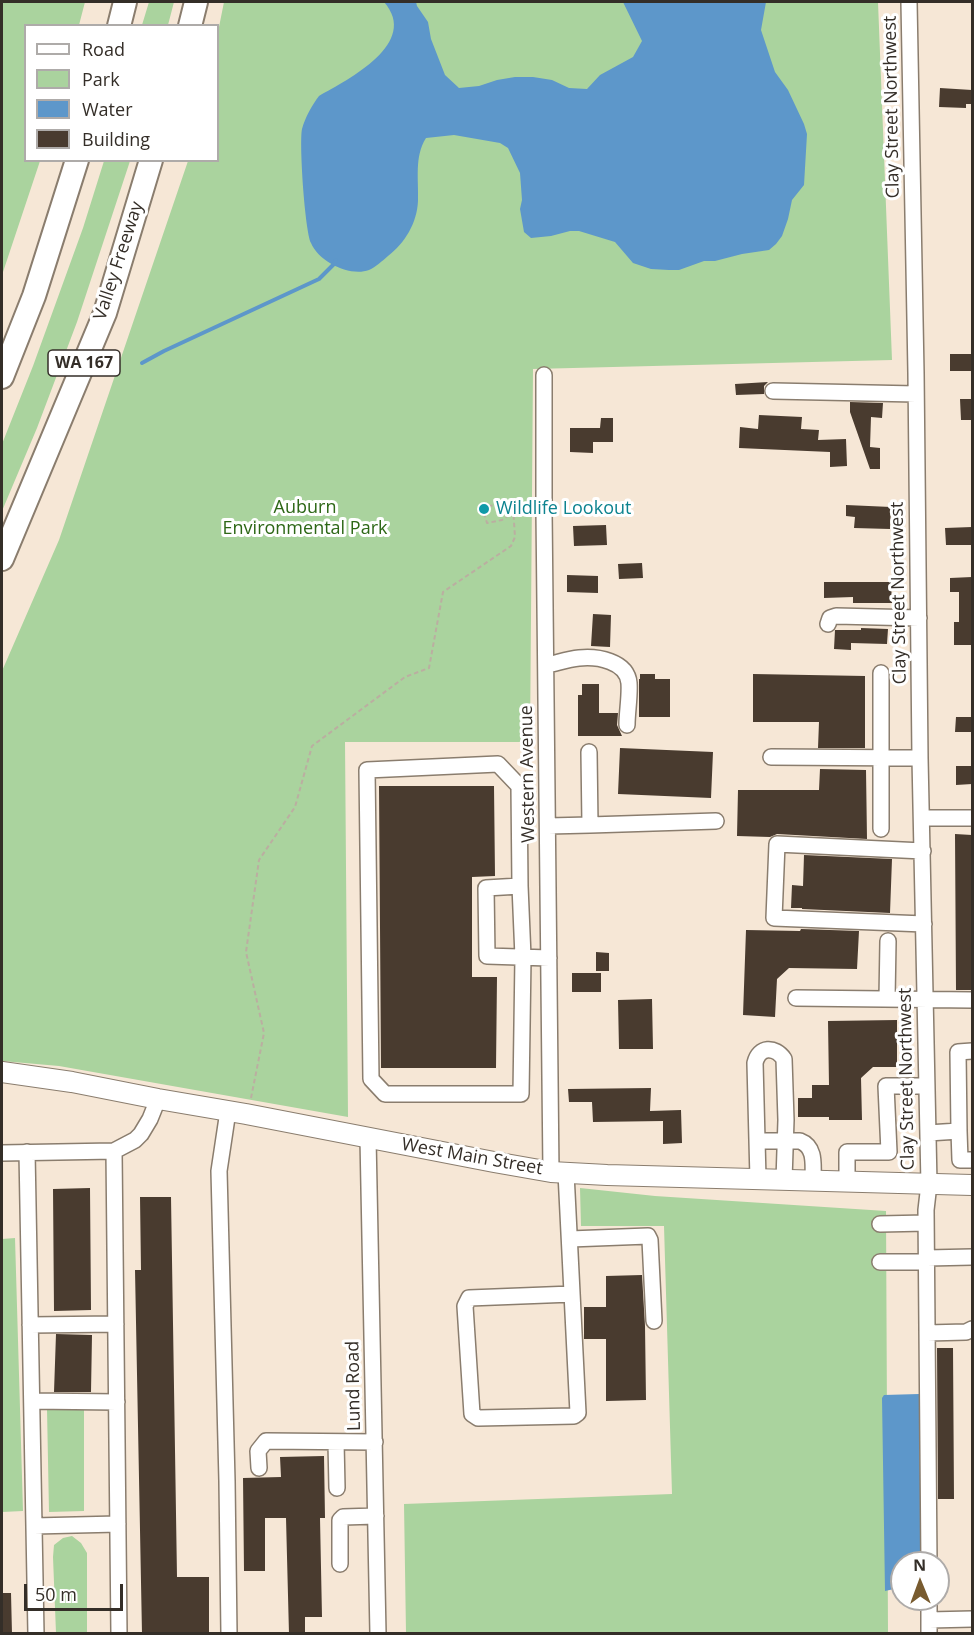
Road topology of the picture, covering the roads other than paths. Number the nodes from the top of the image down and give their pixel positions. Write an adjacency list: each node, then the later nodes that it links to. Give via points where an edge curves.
1 (125, 2): 4 (highway)
2 (196, 2): 5 (highway)
3 (909, 2): 11 (street, Clay Street Northwest)
4 (120, 24)
5 (190, 24)
6 (76, 162): 9 (highway, via 34,296)
7 (150, 162): 12 (highway, Valley Freeway / WA 167, via 105,313)
8 (544, 375): 15 (street, Western Avenue)
9 (2, 377)
10 (773, 392): 11 (street)
11 (916, 394): 13 (street, Clay Street Northwest)
12 (2, 559)
13 (919, 618): 14 (street, via 836,616); 21 (street, Clay Street Northwest)
14 (828, 624)
15 (547, 664): 17 (street, via 580,658 615,663 629,681); 26 (street, Western Avenue)
16 (881, 673): 20 (street)
17 (627, 725)
18 (589, 752): 25 (street)
19 (771, 757): 20 (street)
20 (882, 758): 21 (street); 27 (street)
21 (920, 758): 22 (street, Clay Street Northwest)
22 (922, 818): 23 (street); 28 (street, Clay Street Northwest)
23 (972, 818)
24 (716, 821): 25 (street)
25 (590, 825): 26 (street)
26 (548, 826): 33 (street, Western Avenue)
27 (881, 829)
28 (922, 851): 30 (street, Clay Street Northwest); 30 (street, via 777,844 774,918)
29 (520, 886): 32 (street); 32 (street, via 486,888 486,956); 32 (street, via 519,786 498,764 367,770 371,1079 385,1094 520,1094)
30 (924, 924): 36 (street, Clay Street Northwest)
31 (888, 941): 35 (street)
32 (523, 957): 33 (street)
33 (549, 958): 52 (street, Western Avenue)
34 (796, 998): 35 (street)
35 (888, 999): 36 (street)
36 (926, 999): 37 (street); 40 (street, Clay Street Northwest)
37 (972, 1000)
38 (972, 1051): 43 (street, via 958,1052)
39 (2, 1072): 41 (main road, West Main Street)
40 (927, 1086): 44 (street, Clay Street Northwest); 56 (street, via 886,1086 889,1152 847,1152)
41 (158, 1100): 42 (main road, West Main Street); 48 (street, via 141,1134)
42 (228, 1111): 45 (main road, West Main Street); 88 (street, via 219,1171)
43 (958, 1131): 44 (street); 51 (street, via 960,1160)
44 (928, 1133): 57 (street, Clay Street Northwest)
45 (369, 1138): 52 (main road, West Main Street); 74 (street, Lund Road)
46 (757, 1140): 47 (street); 47 (street, via 755,1063 760,1053 774,1050 784,1059); 53 (street)
47 (785, 1141): 54 (street); 55 (street, via 800,1141 810,1147)
48 (114, 1151): 49 (street); 68 (street)
49 (27, 1152): 50 (street); 67 (street)
50 (2, 1153)
51 (972, 1160)
52 (559, 1172): 53 (main road, West Main Street); 61 (street, Western Avenue)
53 (758, 1179): 54 (main road, West Main Street)
54 (784, 1180): 55 (main road, West Main Street)
55 (813, 1180): 56 (main road, West Main Street)
56 (847, 1181): 57 (main road, West Main Street)
57 (929, 1184): 58 (main road, West Main Street); 59 (street, Clay Street Northwest)
58 (972, 1185)
59 (926, 1223): 60 (street); 63 (street, Clay Street Northwest)
60 (880, 1224)
61 (570, 1239): 65 (street, Western Avenue); 66 (street, via 648,1236)
62 (972, 1257): 63 (street)
63 (927, 1260): 64 (street); 70 (street, Clay Street Northwest)
64 (880, 1262)
65 (572, 1294): 65 (street, Western Avenue, via 578,1413 562,1417 478,1418 471,1414 465,1306 469,1298)
66 (654, 1321)
67 (30, 1324): 68 (street); 71 (street)
68 (116, 1324): 72 (street)
69 (970, 1332): 70 (street)
70 (927, 1333): 80 (street, Clay Street Northwest)
71 (32, 1401): 72 (street); 79 (street)
72 (117, 1402): 78 (street)
73 (336, 1442): 74 (street); 75 (street, via 266,1441 258,1451); 76 (street)
74 (375, 1442): 77 (street, Lund Road)
75 (259, 1468)
76 (337, 1488)
77 (376, 1516): 81 (street, via 340,1520); 85 (street, Lund Road)
78 (118, 1524): 79 (street); 87 (street)
79 (34, 1526): 86 (street)
80 (929, 1551)
81 (340, 1564)
82 (929, 1611): 84 (street)
83 (972, 1618): 84 (street)
84 (929, 1627)
85 (375, 1632)
86 (36, 1634)
87 (119, 1634)
88 (229, 1634)

